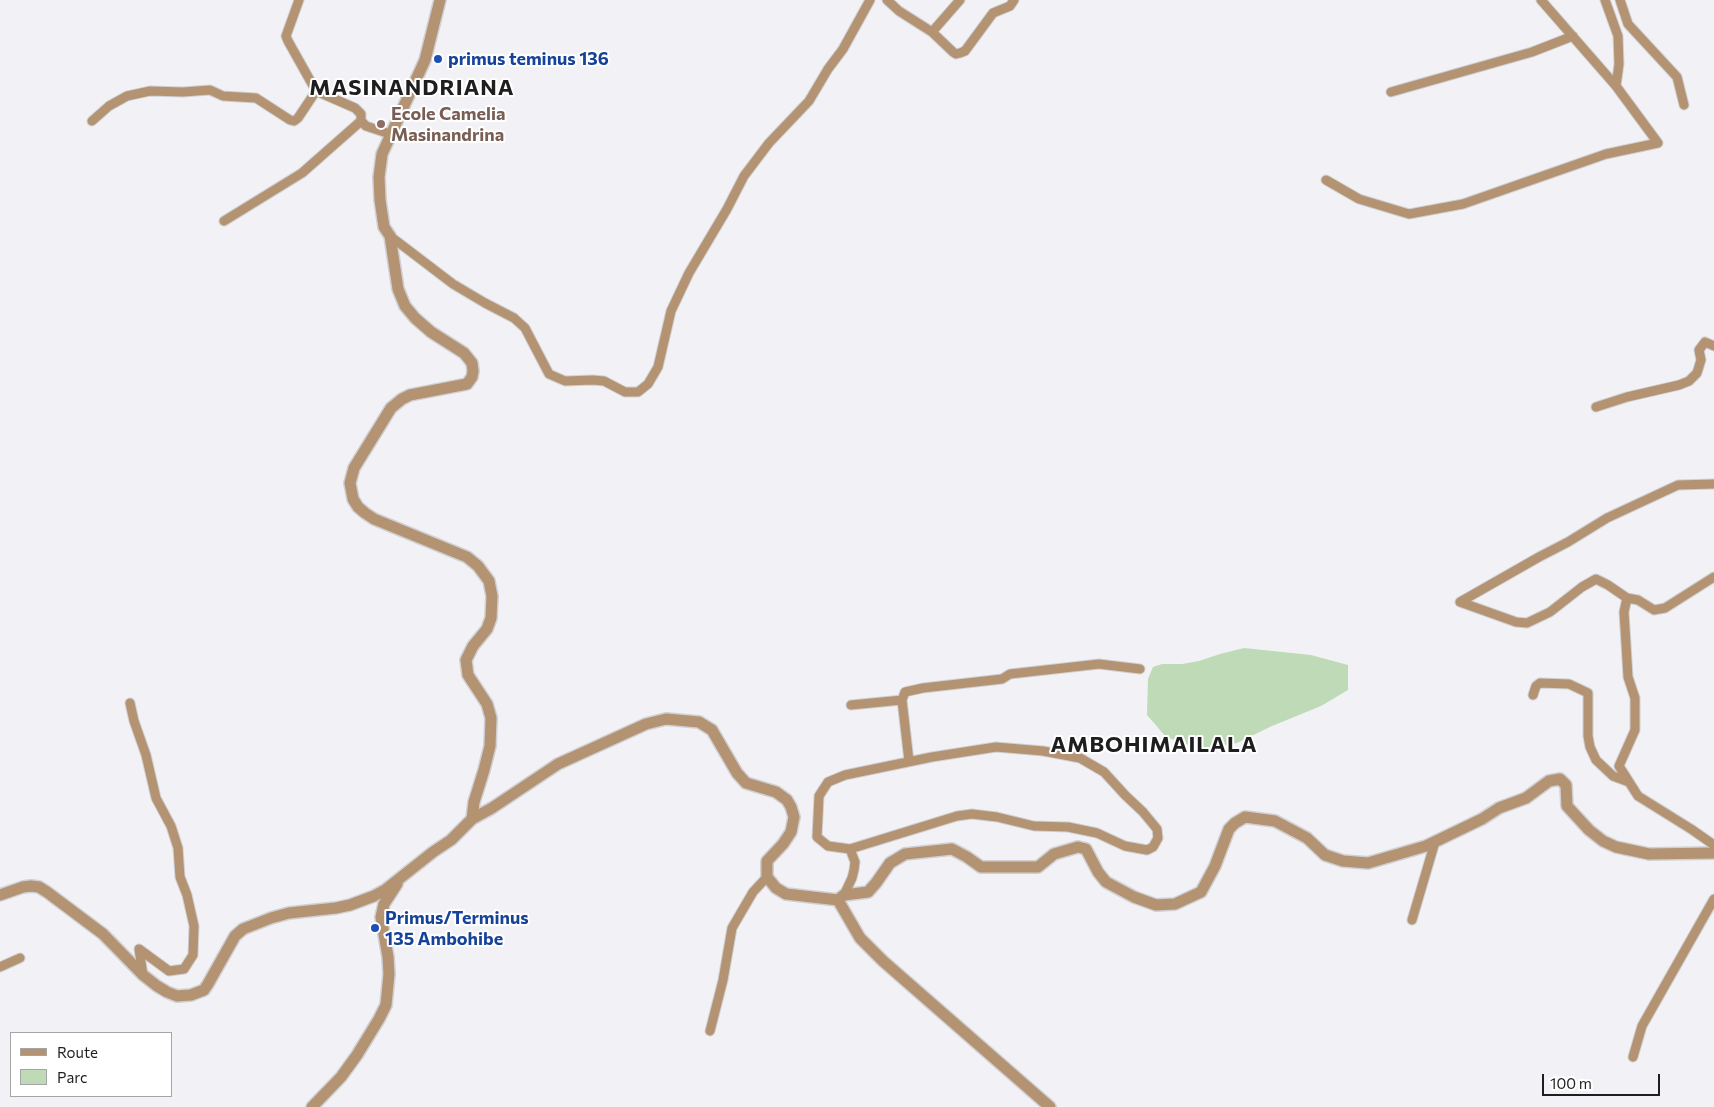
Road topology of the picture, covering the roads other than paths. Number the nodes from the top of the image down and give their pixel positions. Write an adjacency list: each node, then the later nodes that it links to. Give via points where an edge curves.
1 (299, 0): 13 (street, via 286,36)
2 (440, 0): 18 (street, via 425,60)
3 (870, 0): 21 (street, via 809,101 769,143 744,176 671,311 658,367 648,384 638,392 625,392 604,381 565,382 550,374 525,328 514,318 454,284)
4 (887, 0): 10 (street)
5 (960, 0): 10 (street)
6 (1014, 0): 10 (street, via 1010,6 993,13 965,51 960,53 953,52)
7 (1541, 0): 11 (street)
8 (1605, 0): 12 (street, via 1618,36)
9 (1620, 0): 15 (street, via 1628,24 1677,77)
10 (932, 32)
11 (1573, 36): 12 (street); 14 (street, via 1532,52)
12 (1616, 86): 19 (street, via 1658,143 1606,154 1463,204 1409,214 1359,198)
13 (316, 90): 16 (street, via 294,121 256,98 223,96 210,90 150,91 127,96); 17 (street, via 355,108 361,114)
14 (1391, 92)
15 (1684, 105)
16 (92, 121)
17 (361, 121): 18 (street, via 366,126); 20 (street, via 302,173)
18 (390, 134): 21 (street, via 382,154 379,177 384,227)
19 (1326, 180)
20 (224, 221)
21 (390, 236): 34 (street, via 398,289 405,306 431,332 464,353 472,363 473,371 466,384 410,395 391,408 354,468 351,492 358,507 374,519 467,557 489,581 491,618 466,660 468,675 487,704 491,718 490,746)
22 (1714, 346): 23 (street, via 1704,342 1699,350 1701,360 1697,373 1689,381)
23 (1596, 407)
24 (1714, 484): 26 (street, via 1678,484 1607,518 1460,602 1527,623 1550,612 1596,579)
25 (1714, 577): 26 (street, via 1665,608 1654,610 1638,600)
26 (1627, 598): 33 (street, via 1624,612 1628,677 1635,698 1635,730 1620,766)
27 (1140, 669): 29 (street, via 1099,664 1010,674 1002,679 905,692)
28 (1533, 695): 33 (street, via 1540,683 1569,684 1588,694 1590,748 1596,760 1613,776)
29 (902, 700): 31 (street); 32 (street)
30 (130, 703): 47 (street, via 156,798 178,848 180,878 194,926 193,955 184,969 169,971 140,949)
31 (851, 705)
32 (909, 762): 37 (street, via 845,775 828,782 819,796 817,837 828,846); 37 (street, via 996,747 1043,750 1080,758 1104,772 1157,829 1158,838 1154,847 1147,850 1068,827 1034,826 972,814)
33 (1629, 782): 36 (street, via 1638,796)
34 (472, 819): 39 (street, via 558,764 646,724 666,719 699,722 712,730 746,782 776,792 792,807 791,832 767,861); 40 (street, via 455,837)
35 (1435, 842): 38 (street, via 1560,778 1566,785 1568,806 1589,830 1616,847 1649,854); 42 (street, via 1368,863 1343,862 1325,855 1307,838 1275,821 1245,816 1229,829 1201,892 1175,904 1156,904 1134,897 1106,882 1086,849 1078,847 1054,854 1038,867 981,867 952,849 905,854 890,863 868,892); 44 (street)
36 (1714, 844)
37 (850, 849): 42 (street, via 854,870)
38 (1714, 853)
39 (767, 877): 42 (street, via 786,894); 48 (street, via 752,892 732,928)
40 (400, 879): 47 (street, via 374,896 350,905 289,913 243,929 235,936 208,984 198,993 177,996); 50 (street, via 384,904 381,917 388,956 386,1005 357,1055)
41 (0, 895): 47 (street, via 23,887 39,887 102,934)
42 (841, 898): 51 (street, via 860,938 883,961)
43 (1714, 900): 49 (street, via 1642,1026)
44 (1412, 920)
45 (20, 958): 46 (street)
46 (0, 967)
47 (143, 975)
48 (710, 1031)
49 (1632, 1057)
50 (312, 1107)
51 (1050, 1107)

